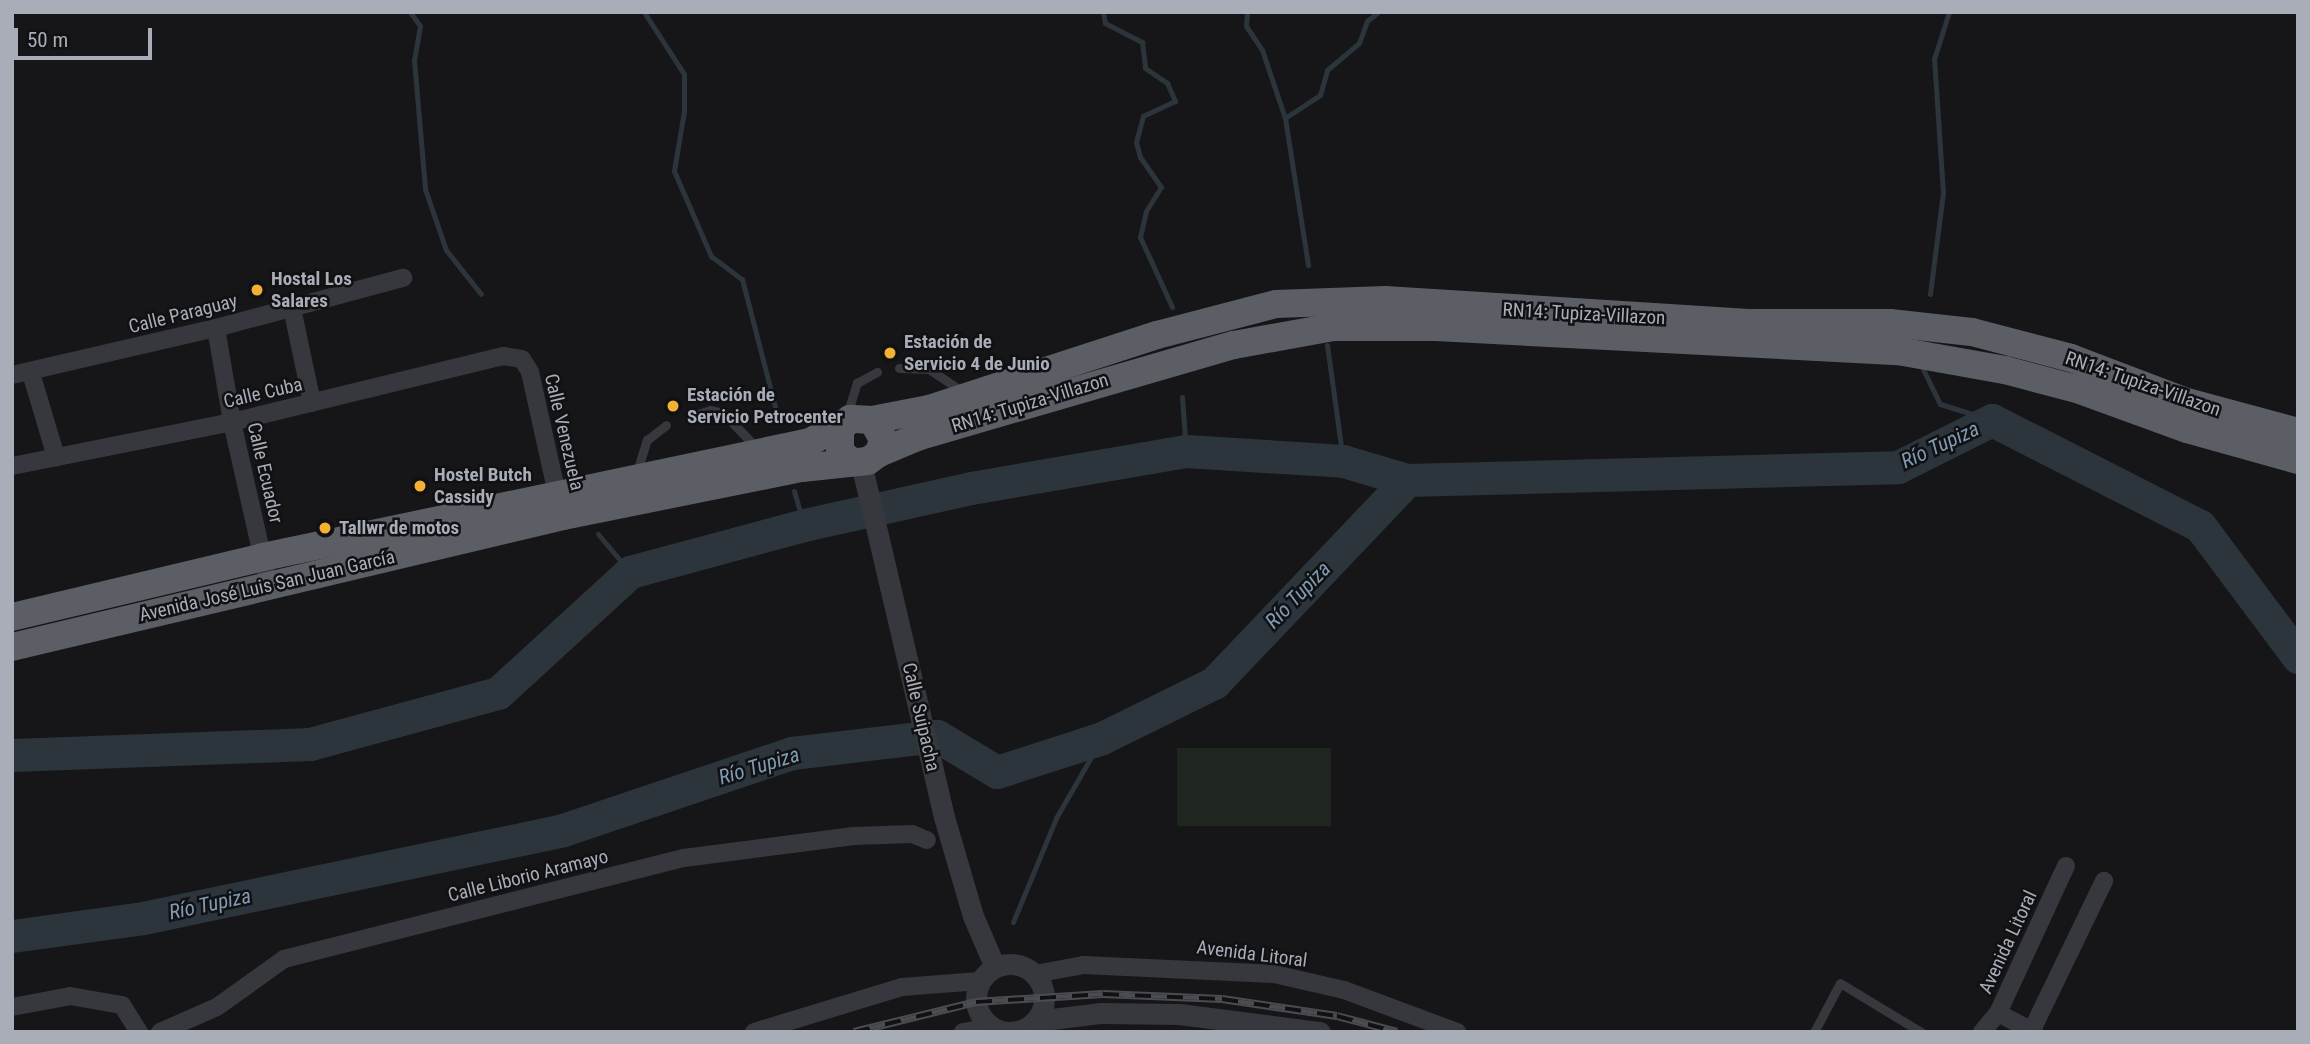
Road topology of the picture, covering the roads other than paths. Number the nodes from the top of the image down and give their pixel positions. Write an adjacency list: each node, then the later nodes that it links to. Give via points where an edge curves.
1 (403, 278): 2 (street, Calle Paraguay)
2 (292, 308): 5 (street, Calle Paraguay); 13 (street)
3 (1370, 314): 4 (highway, RN14: Tupiza-Villazon, via 1276,304); 6 (highway, RN14: Tupiza-Villazon, via 1333,327); 14 (highway, RN14: Tupiza-Villazon, via 1752,323 1842,336 1972,332 2071,358)
4 (1221, 318): 6 (highway); 12 (highway, RN14: Tupiza-Villazon)
5 (216, 328): 10 (street, Calle Paraguay); 17 (street, Calle Ecuador)
6 (1229, 347): 23 (highway, RN14: Tupiza-Villazon, via 920,436)
7 (522, 359): 13 (street, Calle Cuba, via 503,356); 27 (street, Calle Venezuela, via 530,372)
8 (899, 368): 12 (lane, via 929,369)
9 (877, 372): 18 (lane, via 858,383)
10 (31, 373): 11 (street, Calle Paraguay); 22 (street)
11 (12, 375)
12 (969, 396): 16 (highway, RN14: Tupiza-Villazon)
13 (312, 403): 17 (street, Calle Cuba)
14 (2161, 406): 20 (highway, RN14: Tupiza-Villazon); 24 (highway, RN14: Tupiza-Villazon)
15 (692, 416): 21 (lane, via 710,410 723,413)
16 (872, 420): 18 (highway, via 858,417); 23 (highway, via 882,431)
17 (232, 422): 22 (street, Calle Cuba); 28 (street, Calle Ecuador)
18 (844, 423): 21 (highway, Avenida José Luis San Juan García, via 810,442); 23 (highway, via 838,444)
19 (666, 425): 26 (lane, via 647,440)
20 (2298, 432)
21 (763, 453): 26 (highway, Avenida José Luis San Juan García)
22 (56, 457): 25 (street, Calle Cuba)
23 (864, 459): 27 (highway, Avenida José Luis San Juan García); 35 (street, Calle Suipacha, via 944,817)
24 (2298, 460)
25 (12, 466)
26 (635, 477): 27 (highway, Avenida José Luis San Juan García)
27 (559, 505): 28 (highway, Avenida José Luis San Juan García); 29 (highway, Avenida José Luis San Juan García)
28 (263, 557): 29 (street, Calle Ecuador); 30 (highway, Avenida José Luis San Juan García)
29 (269, 586): 31 (highway, Avenida José Luis San Juan García)
30 (12, 617)
31 (12, 647)
32 (927, 840): 43 (street, Calle Liborio Aramayo, via 912,834 854,835 671,861 284,959 217,1007)
33 (2066, 866): 38 (street, Avenida Litoral)
34 (2104, 881): 41 (street)
35 (987, 974): 36 (street, via 1017,964); 40 (street, via 978,1012); 44 (street, via 902,987)
36 (1035, 974): 39 (street, via 1044,995); 47 (street, Avenida Litoral, via 1084,965 1274,974 1344,990)
37 (12, 1007): 42 (street, via 70,996 122,1005)
38 (1998, 1013): 41 (street); 50 (street, Avenida Litoral)
39 (1035, 1021): 40 (street, via 1012,1032); 46 (street, via 1100,1013 1178,1014)
40 (992, 1027): 45 (street)
41 (2032, 1031)
42 (139, 1032)
43 (160, 1032)
44 (754, 1032)
45 (963, 1032)
46 (1320, 1032)
47 (1457, 1032)
48 (1814, 1032): 49 (lane, via 1840,983)
49 (1921, 1032)
50 (1982, 1032)

